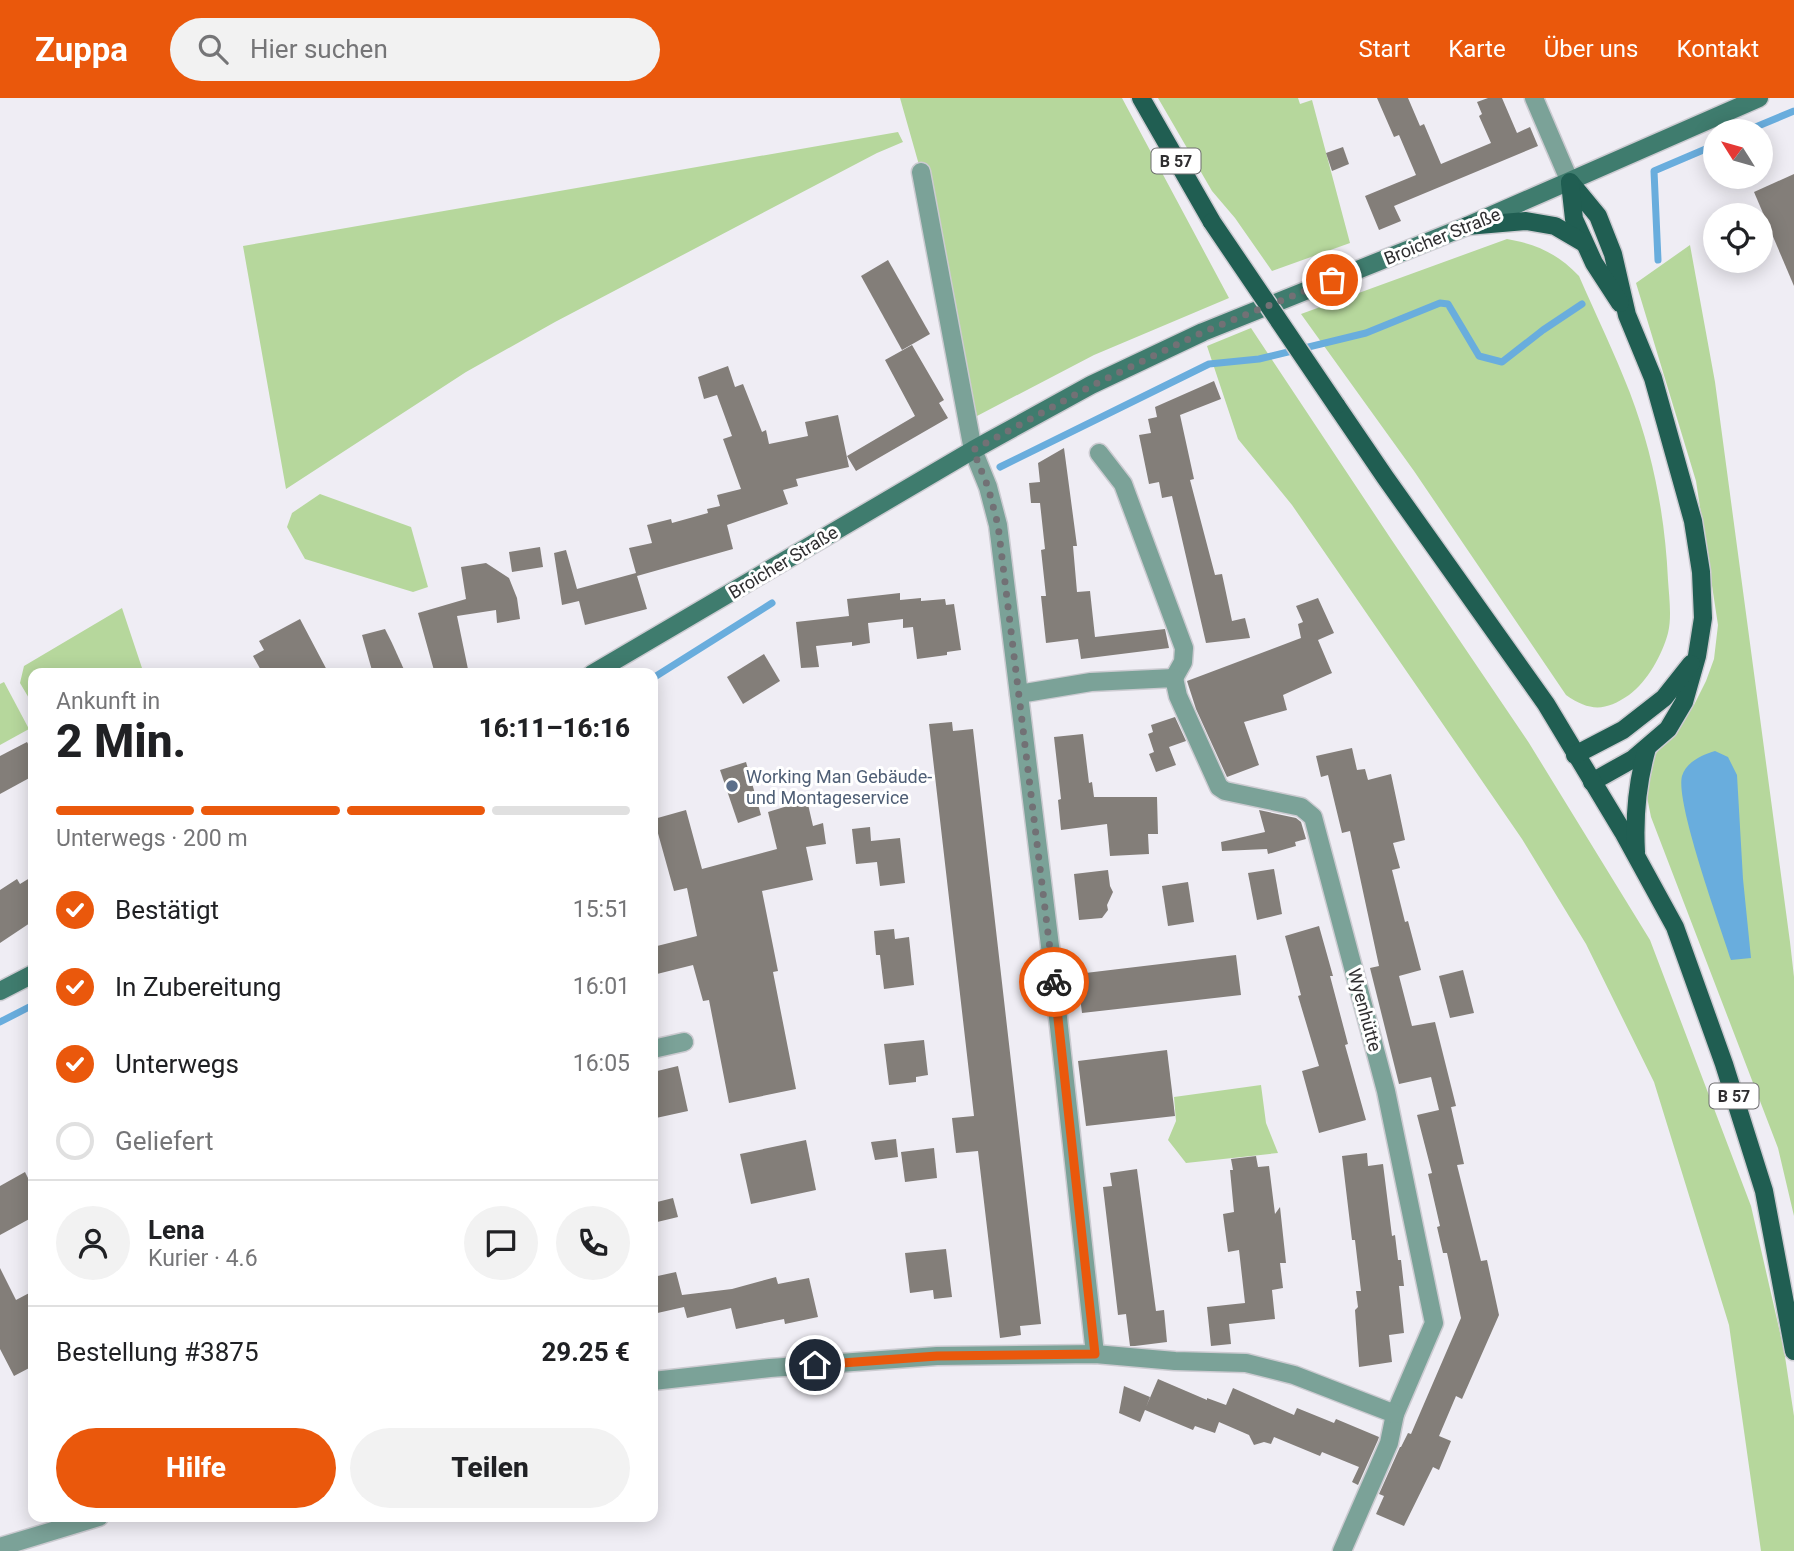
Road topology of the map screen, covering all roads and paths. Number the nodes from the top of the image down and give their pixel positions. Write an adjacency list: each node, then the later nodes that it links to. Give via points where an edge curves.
1 (1141, 98): 16 (main road, B 57, bridge, via 1212,222 1546,704)
2 (1534, 98): 5 (street)
3 (1759, 98): 5 (street, Broicher Straße)
4 (921, 172): 9 (street)
5 (1570, 182): 6 (street, Broicher Straße); 7 (main road, via 1574,219); 8 (main road, via 1598,216)
6 (1467, 226): 7 (main road, via 1525,220 1555,226); 9 (street, Broicher Straße, via 1203,332)
7 (1584, 243): 8 (main road)
8 (1628, 315): 11 (main road, via 1653,378 1693,521 1703,618)
9 (973, 450): 12 (street, Broicher Straße); 14 (street, via 998,525)
10 (1099, 453): 13 (street, via 1123,484 1184,648)
11 (1697, 656): 15 (main road, via 1684,702 1668,729); 16 (main road, via 1664,698 1623,730)
12 (602, 668)
13 (1174, 678): 14 (street, via 1091,682); 26 (street, Wyenhütte, via 1219,787 1301,807 1313,817 1387,1091 1434,1323)
14 (1019, 694): 24 (street)
15 (1647, 748): 17 (main road); 18 (main road, via 1634,818)
16 (1575, 755): 17 (main road, B 57)
17 (1592, 782): 18 (main road, B 57)
18 (1636, 855): 23 (main road, B 57, via 1675,927 1728,1077 1764,1191)
19 (28, 977): 20 (street)
20 (0, 992)
21 (684, 1042): 22 (street)
22 (658, 1048)
23 (1794, 1351)
24 (1095, 1354): 25 (street, via 937,1356); 26 (street, via 1246,1363 1294,1375)
25 (658, 1380)
26 (1395, 1414): 29 (street, Wyenhütte, via 1389,1443)
27 (82, 1522): 28 (street)
28 (0, 1547)
29 (1342, 1551)

